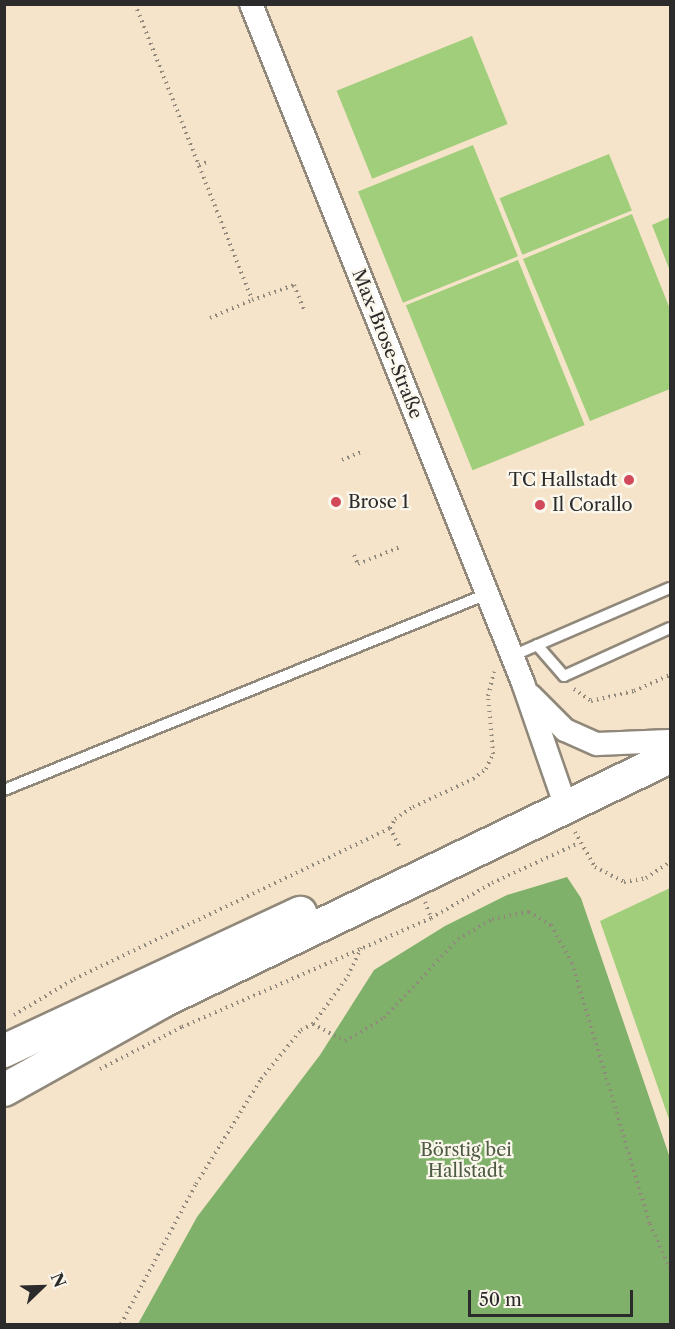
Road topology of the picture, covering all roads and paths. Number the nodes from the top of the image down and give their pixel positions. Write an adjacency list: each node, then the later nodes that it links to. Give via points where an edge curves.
1 (135, 4): 4 (path)
2 (251, 4): 13 (street, Max-Brose-Straße)
3 (207, 162): 4 (path)
4 (198, 165): 5 (path)
5 (252, 300): 6 (path, via 294,285); 7 (path)
6 (304, 310)
7 (210, 318)
8 (361, 452): 9 (path)
9 (342, 460)
10 (400, 547): 11 (path, via 358,564)
11 (354, 555)
12 (670, 588): 15 (lane)
13 (487, 594): 16 (street, Max-Brose-Straße); 21 (lane)
14 (670, 628): 18 (lane)
15 (537, 645): 16 (lane); 18 (lane)
16 (512, 656): 19 (street, Max-Brose-Straße); 23 (path, via 496,668 490,683 493,754 486,769 413,807 395,819)
17 (670, 675): 18 (path, via 634,691 591,701 578,694)
18 (564, 676)
19 (524, 686): 20 (street, via 566,730 597,744); 22 (street, Max-Brose-Straße)
20 (670, 746): 22 (main road)
21 (4, 790)
22 (564, 801): 24 (path); 32 (main road); 34 (main road, via 164,1001)
23 (390, 828): 25 (path); 30 (path, via 74,980)
24 (579, 843): 26 (path, via 595,867 624,882 646,878); 28 (path, via 492,883)
25 (399, 846)
26 (670, 862)
27 (424, 898): 28 (path)
28 (431, 918): 29 (path)
29 (361, 948): 31 (path, via 348,976); 33 (path, via 182,1027)
30 (4, 1021)
31 (314, 1024): 35 (path, via 345,1041 384,1018 458,939 492,919 530,912 551,925 572,963 650,1224); 36 (path, via 301,1030 261,1079 196,1184)
32 (4, 1051)
33 (92, 1073)
34 (4, 1090)
35 (670, 1269)
36 (121, 1324)

